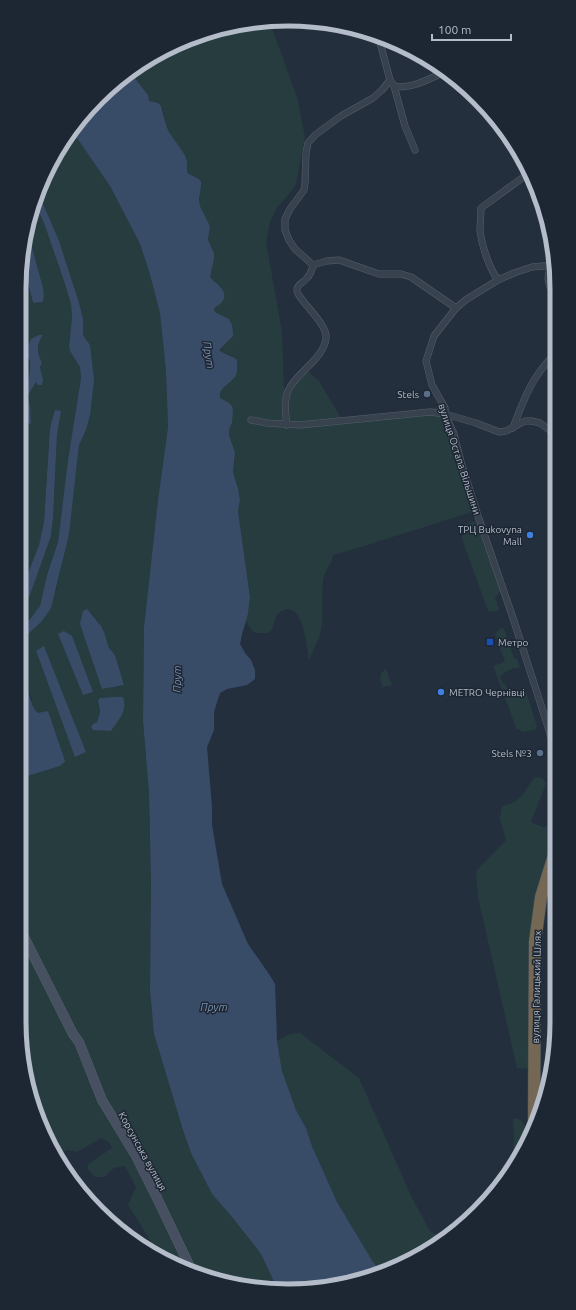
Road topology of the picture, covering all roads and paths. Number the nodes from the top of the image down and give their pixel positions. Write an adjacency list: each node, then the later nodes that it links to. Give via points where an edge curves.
1 (380, 43): 3 (street)
2 (440, 74): 3 (street, via 411,86 400,88)
3 (392, 83): 4 (street); 6 (street, via 373,98 341,116 308,143 306,183 285,219 285,230 295,248)
4 (415, 150)
5 (525, 176): 9 (street, via 481,208 480,231 484,249)
6 (313, 265): 11 (street, via 339,260 379,274 401,274 411,277); 15 (street, via 312,272 297,288 297,293 326,331 325,344 286,396)
7 (549, 265): 9 (street, вулиця Остапа Вільшини, via 532,267)
8 (549, 270): 10 (street)
9 (498, 280): 11 (street, вулиця Остапа Вільшини)
10 (550, 288)
11 (456, 308): 13 (street, вулиця Остапа Вільшини, via 434,336 426,361 432,385 445,408)
12 (550, 359): 16 (street, via 531,385)
13 (445, 414): 15 (street, via 430,412); 16 (street, via 499,432); 18 (street, вулиця Остапа Вільшини, via 454,434 479,519 514,618)
14 (251, 420): 15 (street)
15 (287, 425)
16 (513, 428): 17 (street, via 525,421 532,421)
17 (550, 430)
18 (550, 734)
19 (550, 868): 21 (highway, вулиця Галицький Шлях, via 541,897 535,942)
20 (26, 941): 22 (main road, Корсунська вулиця, via 79,1042 102,1100 136,1156)
21 (534, 1111)
22 (189, 1264)

